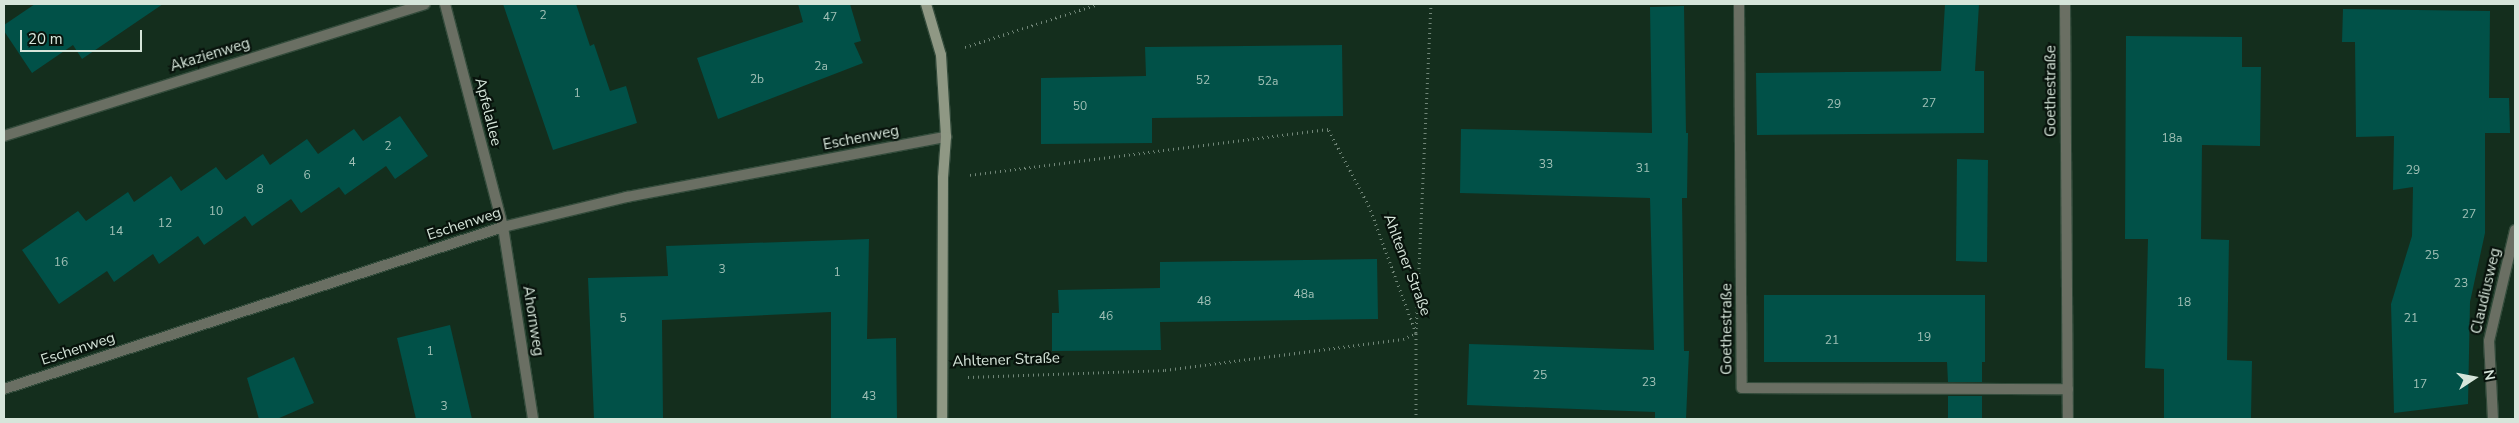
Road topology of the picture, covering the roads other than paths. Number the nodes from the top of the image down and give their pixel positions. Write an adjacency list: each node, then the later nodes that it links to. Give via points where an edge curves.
1 (426, 4): 6 (street, Akazienweg)
2 (445, 4): 8 (street, Apfelallee)
3 (926, 4): 7 (main road, Ahltener Straße, via 941,55)
4 (1739, 4): 10 (street, Goethestraße, via 1742,388)
5 (2065, 4): 10 (street, Goethestraße)
6 (4, 136)
7 (946, 137): 8 (street, Eschenweg, via 627,196); 13 (main road, Ahltener Straße)
8 (503, 227): 11 (street, Eschenweg); 12 (street, Ahornweg)
9 (2515, 230): 15 (street, Claudiusweg, via 2489,341)
10 (2068, 388): 14 (street, Goethestraße)
11 (4, 389)
12 (534, 419)
13 (942, 419)
14 (2068, 419)
15 (2493, 419)

